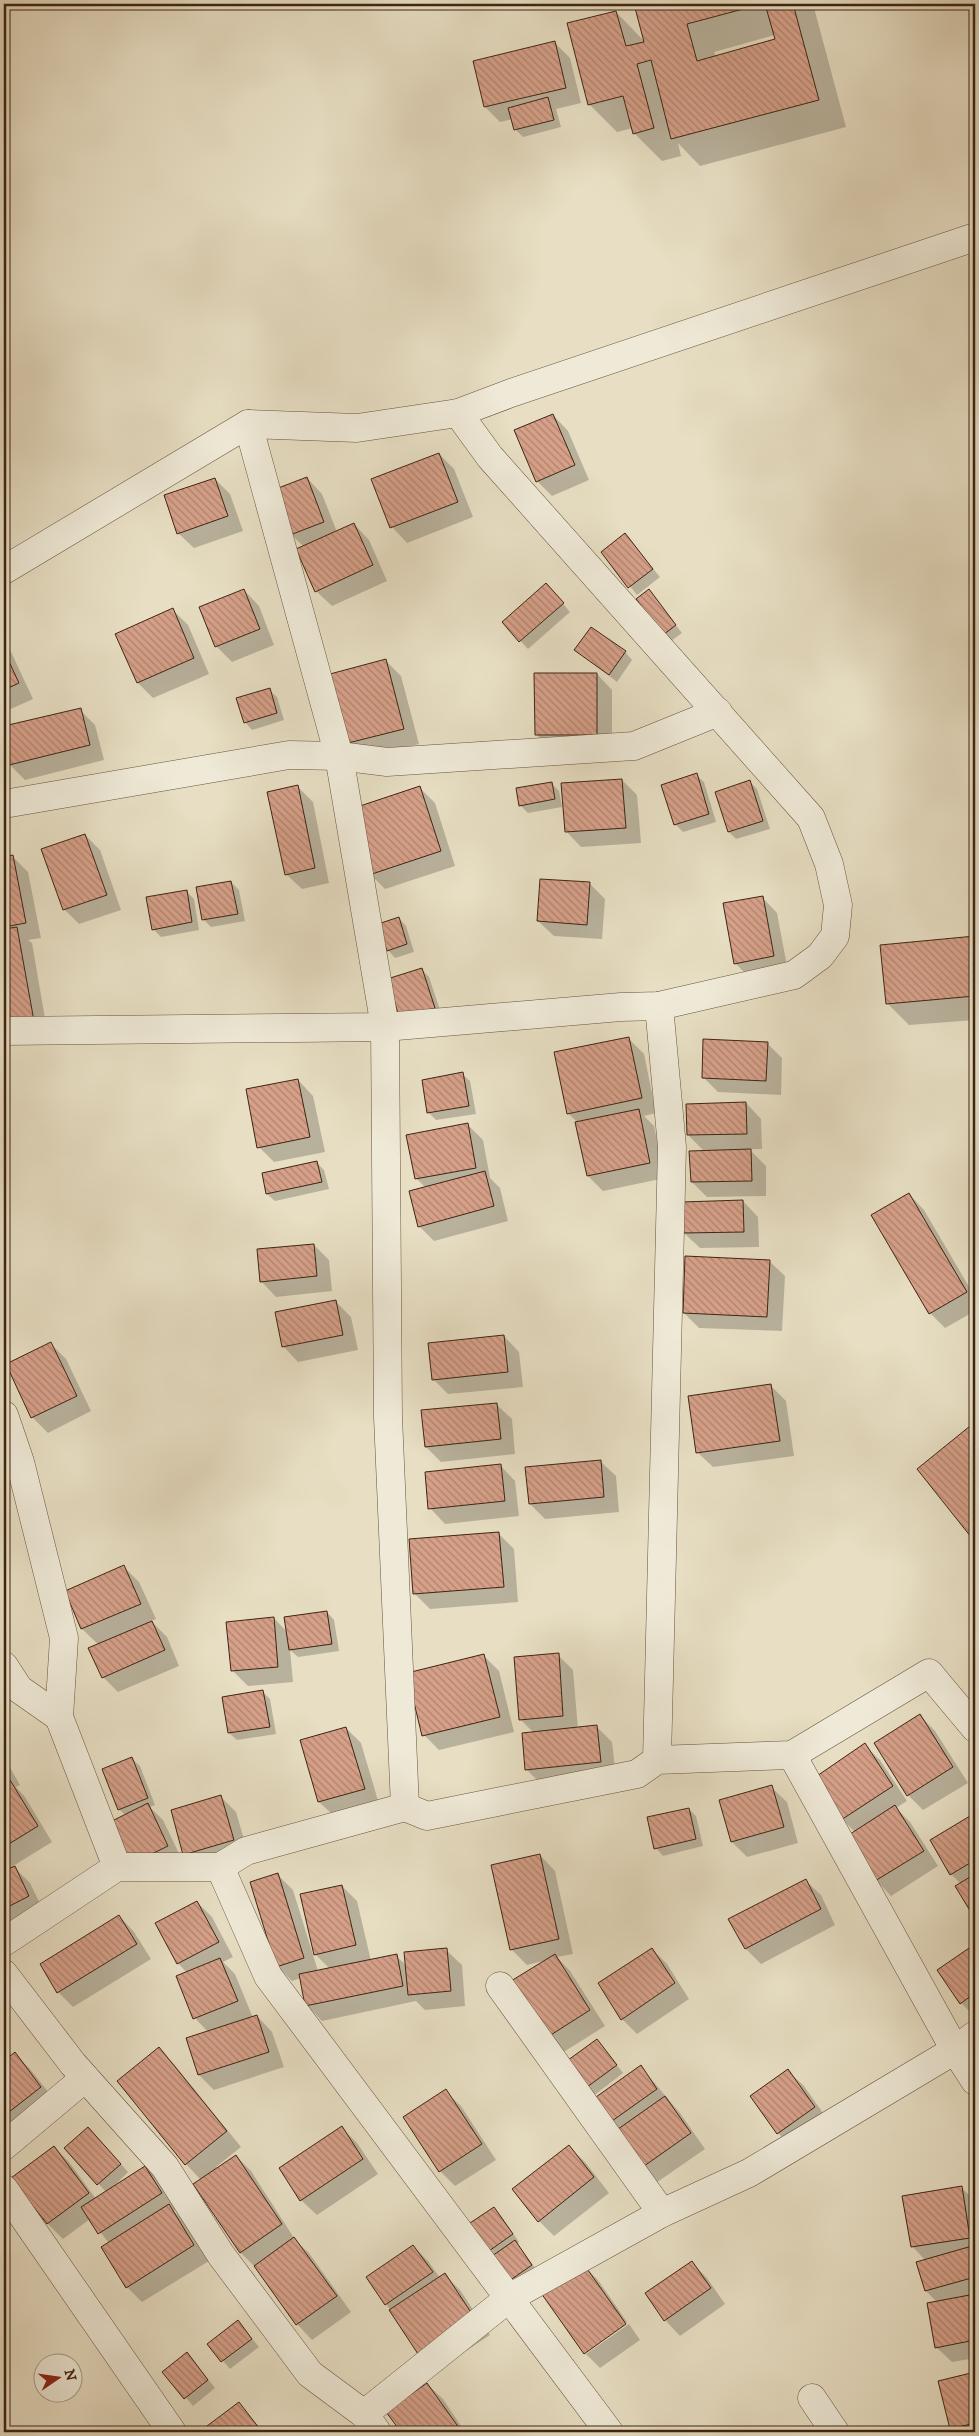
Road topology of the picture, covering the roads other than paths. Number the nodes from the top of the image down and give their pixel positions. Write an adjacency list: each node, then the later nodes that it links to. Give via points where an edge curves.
1 (975, 237): 2 (street)
2 (458, 413): 3 (street, via 357,428); 5 (street, via 490,457)
3 (248, 424): 4 (street); 6 (street)
4 (4, 570)
5 (718, 712): 6 (street, via 634,746 387,762); 8 (street, via 811,818 828,864 838,905 835,936 820,956 794,975)
6 (338, 756): 7 (street, via 289,755); 9 (street)
7 (4, 804)
8 (659, 1006): 9 (street); 16 (street, via 672,1147)
9 (385, 1027): 10 (street); 17 (street, via 388,1417)
10 (4, 1031)
11 (4, 1415): 13 (street, via 20,1462 64,1638)
12 (4, 1666): 13 (street, via 19,1689)
13 (59, 1717): 18 (street)
14 (975, 1728): 15 (street, via 929,1673)
15 (792, 1755): 16 (street); 23 (street)
16 (657, 1760): 17 (street, via 637,1774 427,1816)
17 (405, 1807): 19 (street, via 246,1851)
18 (117, 1867): 19 (street); 20 (street)
19 (220, 1867): 29 (street, via 268,1976)
20 (4, 1942)
21 (4, 1974): 24 (street)
22 (500, 1986): 28 (street)
23 (965, 2042): 25 (street); 28 (street, via 749,2173)
24 (85, 2078): 26 (street); 31 (street, via 165,2167 221,2255 310,2374)
25 (975, 2081)
26 (4, 2146)
27 (4, 2189): 32 (street)
28 (662, 2213): 29 (street)
29 (509, 2298): 31 (street); 33 (street)
30 (812, 2398): 34 (street)
31 (370, 2423)
32 (172, 2432)
33 (609, 2432)
34 (835, 2432)

